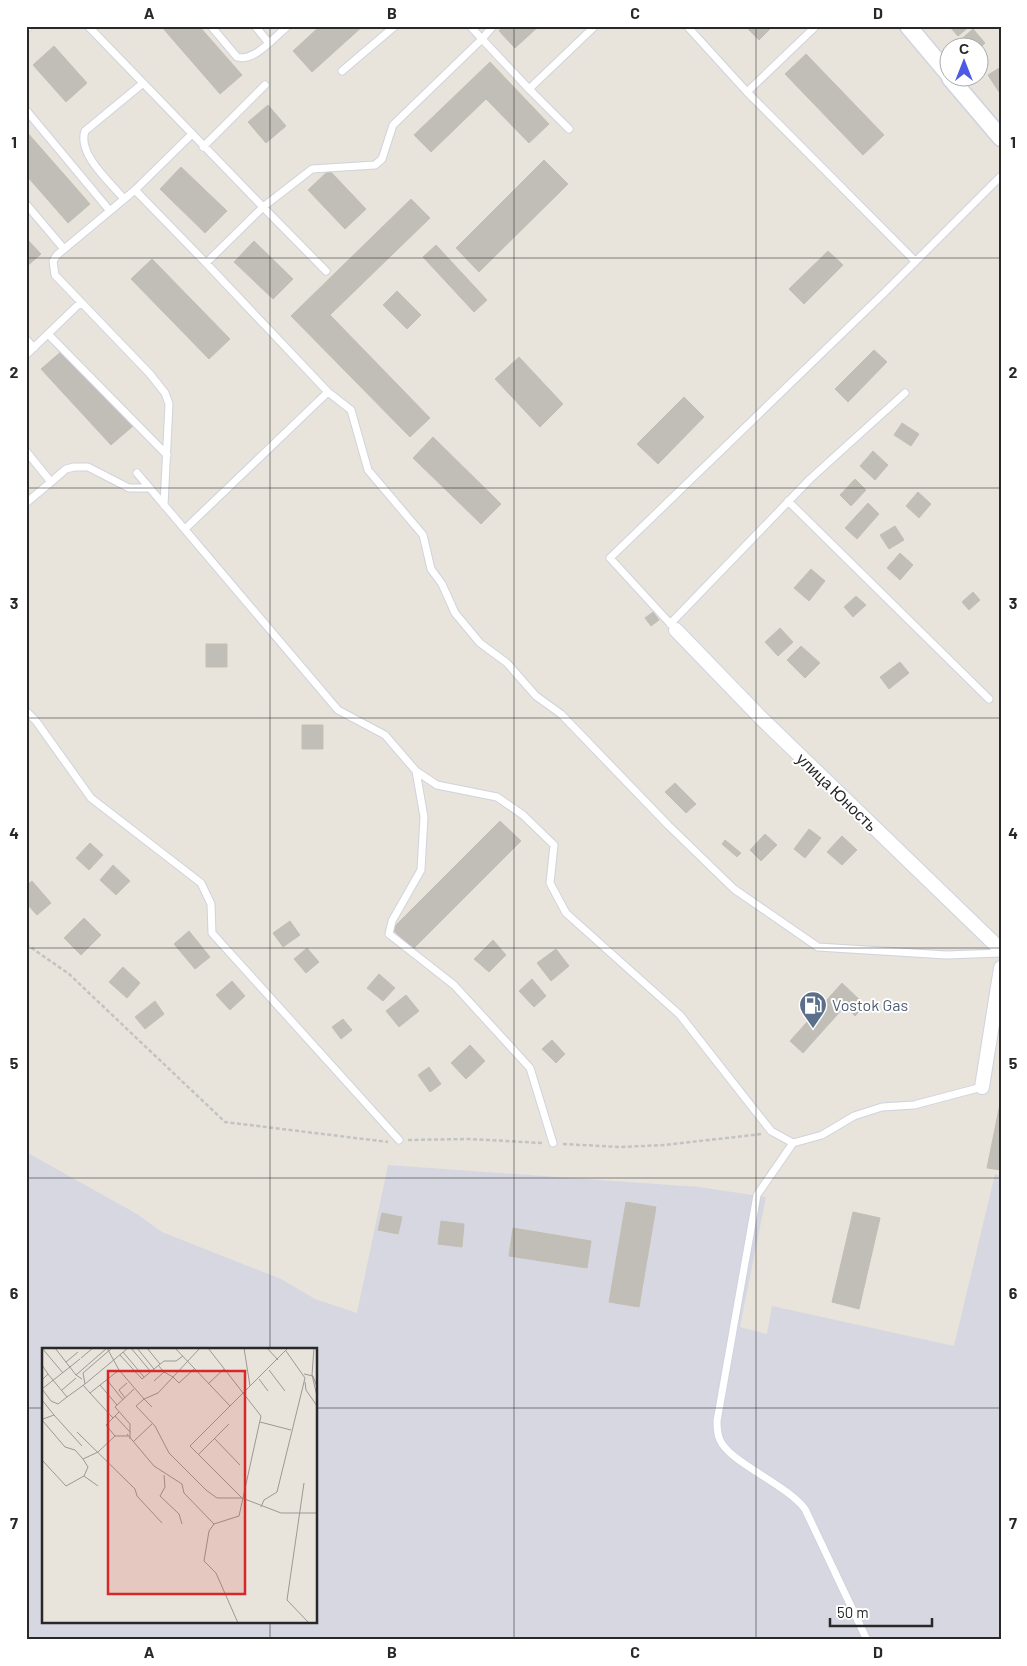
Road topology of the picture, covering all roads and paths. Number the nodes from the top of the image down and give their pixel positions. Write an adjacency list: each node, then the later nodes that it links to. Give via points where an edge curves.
1 (30, 26): 13 (lane)
2 (88, 26): 18 (lane)
3 (212, 26): 15 (lane, via 237,57 243,59 252,57)
4 (255, 26): 15 (lane)
5 (288, 26): 15 (lane)
6 (395, 26): 17 (lane)
7 (470, 26): 14 (lane)
8 (493, 26): 14 (lane)
9 (595, 26): 21 (lane)
10 (687, 26): 22 (lane)
11 (816, 26): 22 (lane)
12 (908, 26): 16 (street)
13 (26, 29)
14 (482, 39): 21 (lane); 32 (lane, via 393,125 382,159 374,165 312,169)
15 (268, 42)
16 (940, 65)
17 (342, 71)
18 (142, 84): 25 (lane); 30 (lane, via 85,131 83,138 87,155)
19 (265, 85): 27 (lane)
20 (959, 88): 26 (street)
21 (529, 89): 24 (lane)
22 (747, 92): 35 (lane)
23 (26, 110): 33 (lane)
24 (569, 129)
25 (191, 135): 27 (lane); 29 (lane)
26 (1001, 138)
27 (203, 147): 32 (lane)
28 (1001, 176): 35 (lane)
29 (135, 190): 30 (lane); 36 (lane)
30 (124, 199): 33 (lane)
31 (26, 204): 34 (lane)
32 (263, 207): 36 (lane); 37 (lane)
33 (110, 211): 34 (lane)
34 (64, 249): 38 (lane, via 53,261 55,275)
35 (915, 261): 54 (lane, via 610,558)
36 (206, 263): 43 (lane)
37 (326, 270)
38 (80, 303): 39 (lane); 46 (lane, via 150,374 165,394 168,404)
39 (48, 334): 41 (lane); 46 (lane)
40 (26, 339): 41 (lane)
41 (34, 348): 42 (lane)
42 (26, 355)
43 (328, 392): 53 (lane); 58 (lane, via 351,410 368,470 423,535 431,569 455,613 480,642 508,663 536,696 561,714 734,889 818,947 946,955)
44 (905, 393): 50 (lane, via 810,478)
45 (26, 451): 48 (lane)
46 (167, 455): 52 (lane)
47 (137, 473): 49 (lane)
48 (51, 482): 49 (lane, via 66,469 88,467 129,488); 51 (lane)
49 (149, 488): 52 (lane)
50 (788, 502): 54 (lane); 55 (lane)
51 (26, 503)
52 (164, 505): 53 (lane)
53 (185, 529): 57 (lane, via 338,710 385,735)
54 (673, 627): 58 (street, улица Юность, via 760,717)
55 (989, 698)
56 (26, 711): 61 (lane, via 91,798 201,883 211,904 212,933)
57 (416, 772): 62 (lane, via 437,785 497,797 523,815 554,845 550,883 566,913 680,1015 771,1131); 63 (lane, via 424,817 421,870 392,920 389,934 454,986 530,1068)
58 (1001, 952)
59 (1001, 968): 60 (street)
60 (982, 1087): 62 (lane, via 914,1105 882,1107 854,1116 822,1136)
61 (399, 1140)
62 (793, 1143): 64 (lane, via 757,1195 717,1433 720,1442 730,1452 790,1493 805,1509)
63 (553, 1144)
64 (867, 1640)

